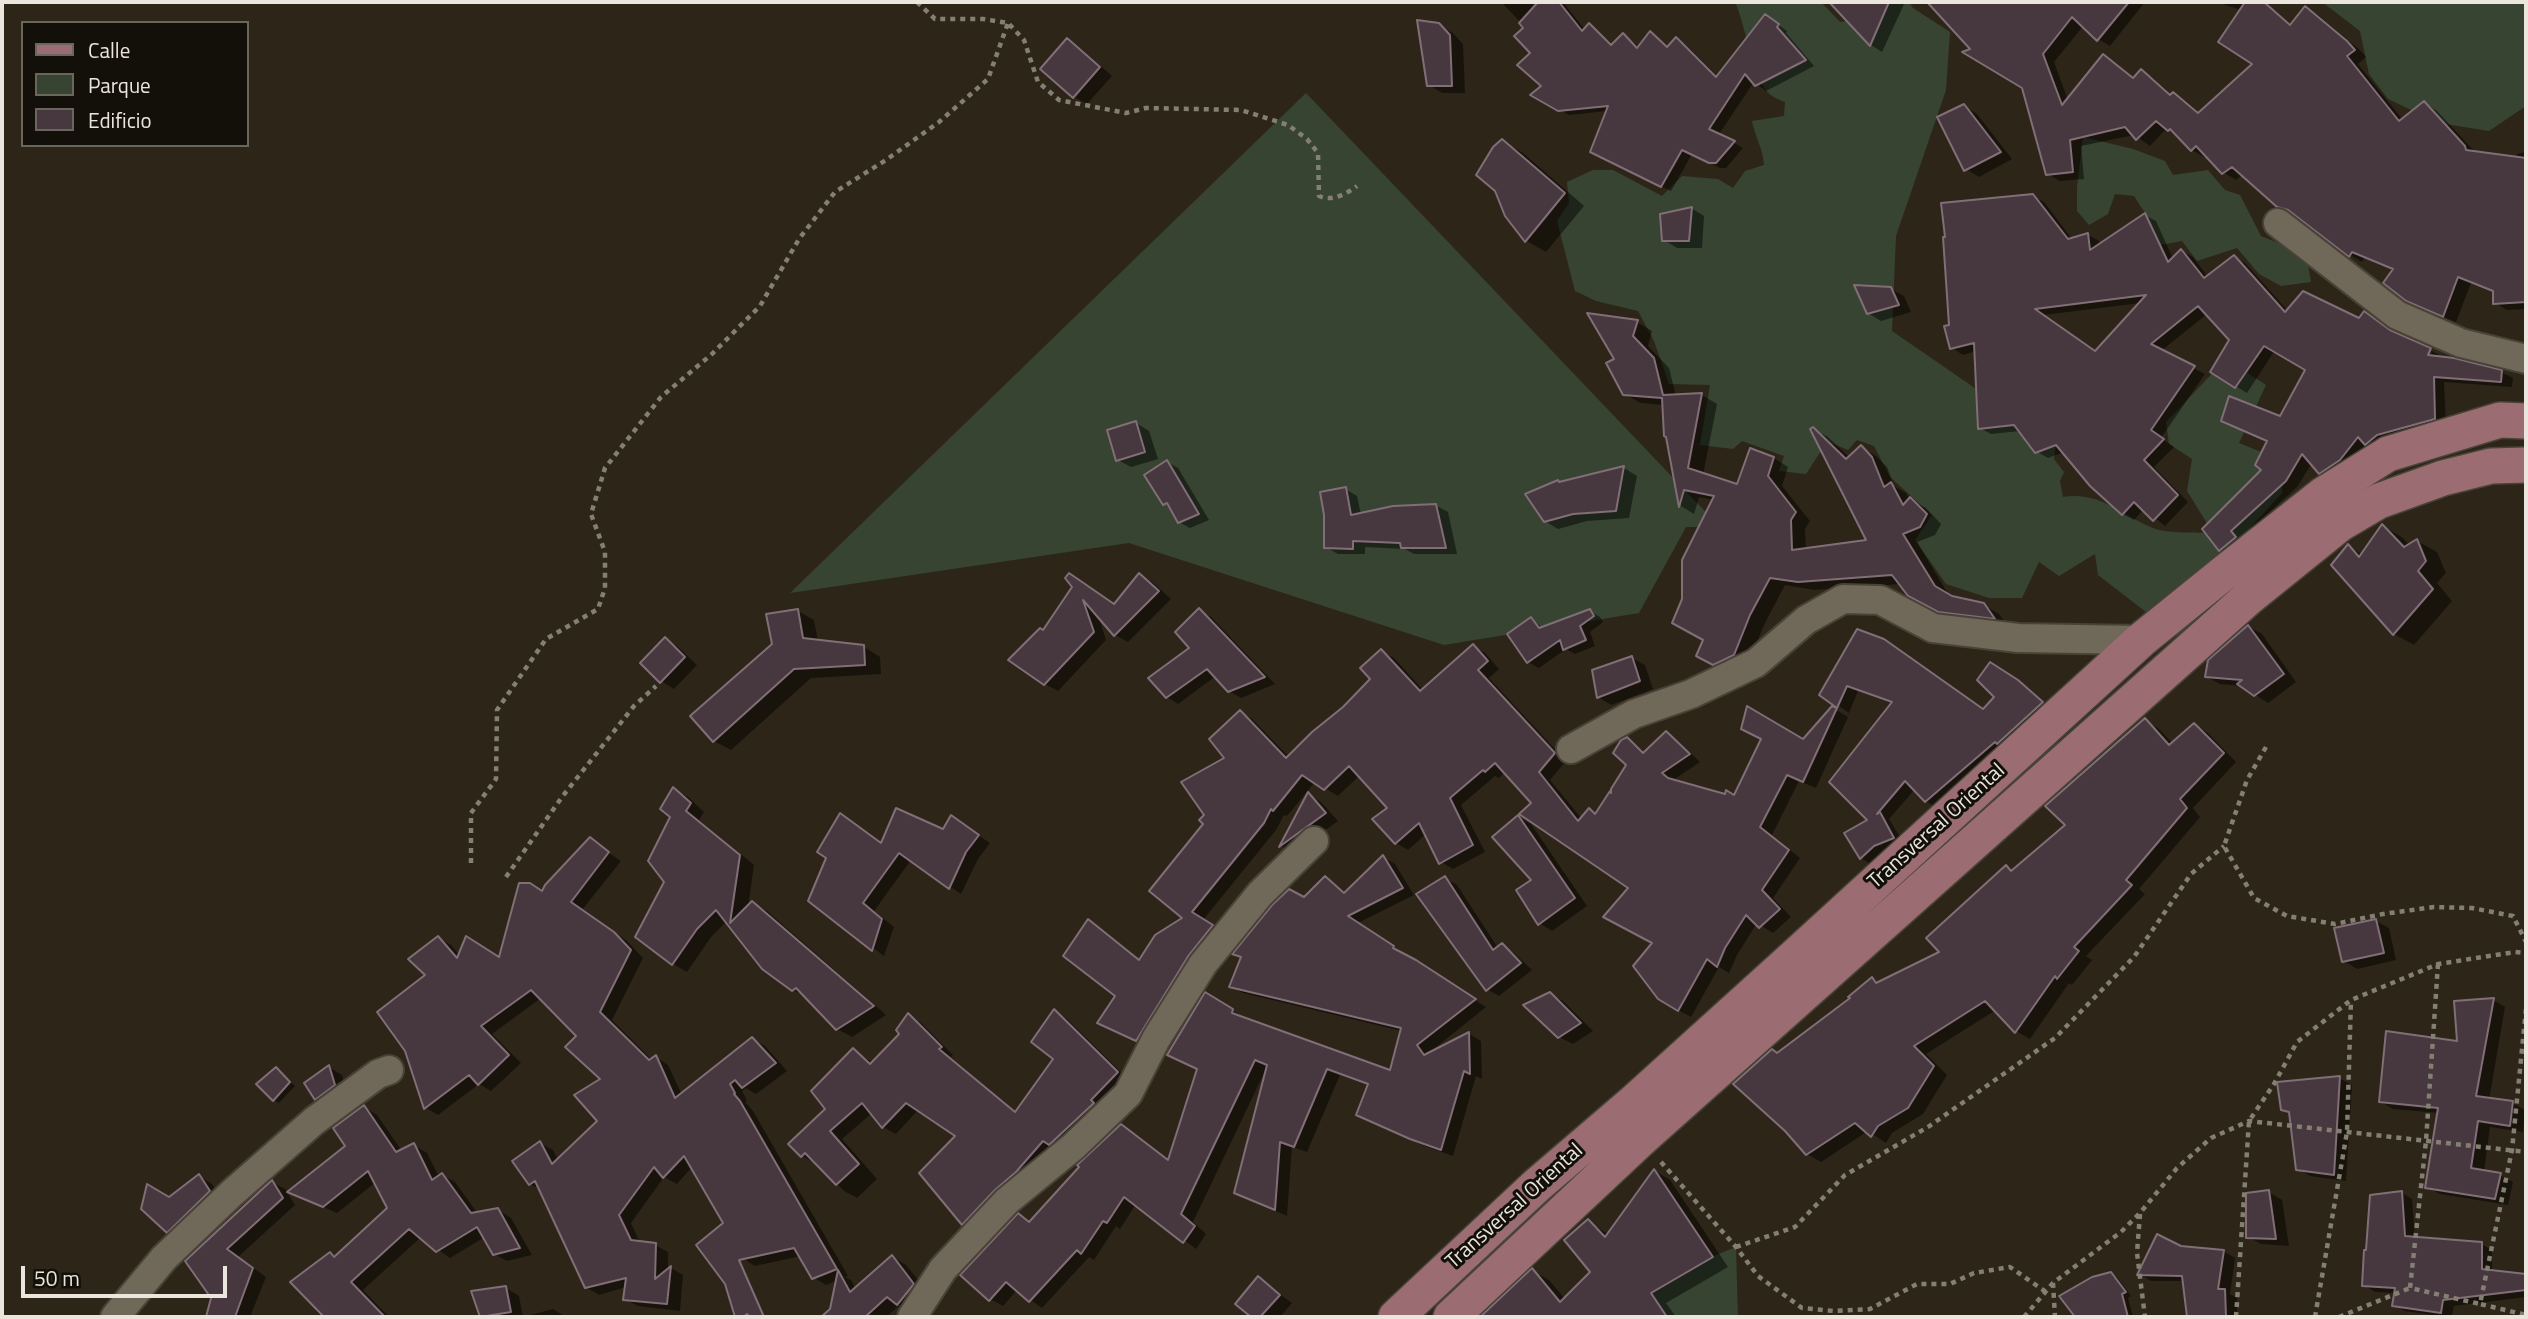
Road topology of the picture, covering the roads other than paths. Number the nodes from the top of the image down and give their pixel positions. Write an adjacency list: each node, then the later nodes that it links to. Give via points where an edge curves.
1 (2278, 223): 2 (street, via 2397,315 2461,343)
2 (2526, 359)
3 (2526, 421): 5 (main road, Transversal Oriental, via 2500,420 2388,454 2324,494)
4 (2526, 465): 9 (main road, Transversal Oriental, via 2491,466 2443,478 2379,501 2340,524 2247,599)
5 (2141, 640): 6 (street, via 2018,638 1933,628 1880,600 1843,599 1807,620 1756,663 1634,715); 9 (main road, Transversal Oriental)
6 (1571, 749)
7 (1314, 841): 11 (street, via 1260,894 1203,964 1128,1094 1007,1201 943,1269)
8 (389, 1070): 10 (street, via 314,1121 232,1193 164,1258)
9 (1644, 1123): 12 (main road, Transversal Oriental, via 1525,1196); 13 (main road, Transversal Oriental)
10 (115, 1317)
11 (912, 1317)
12 (1396, 1317)
13 (1451, 1317)

